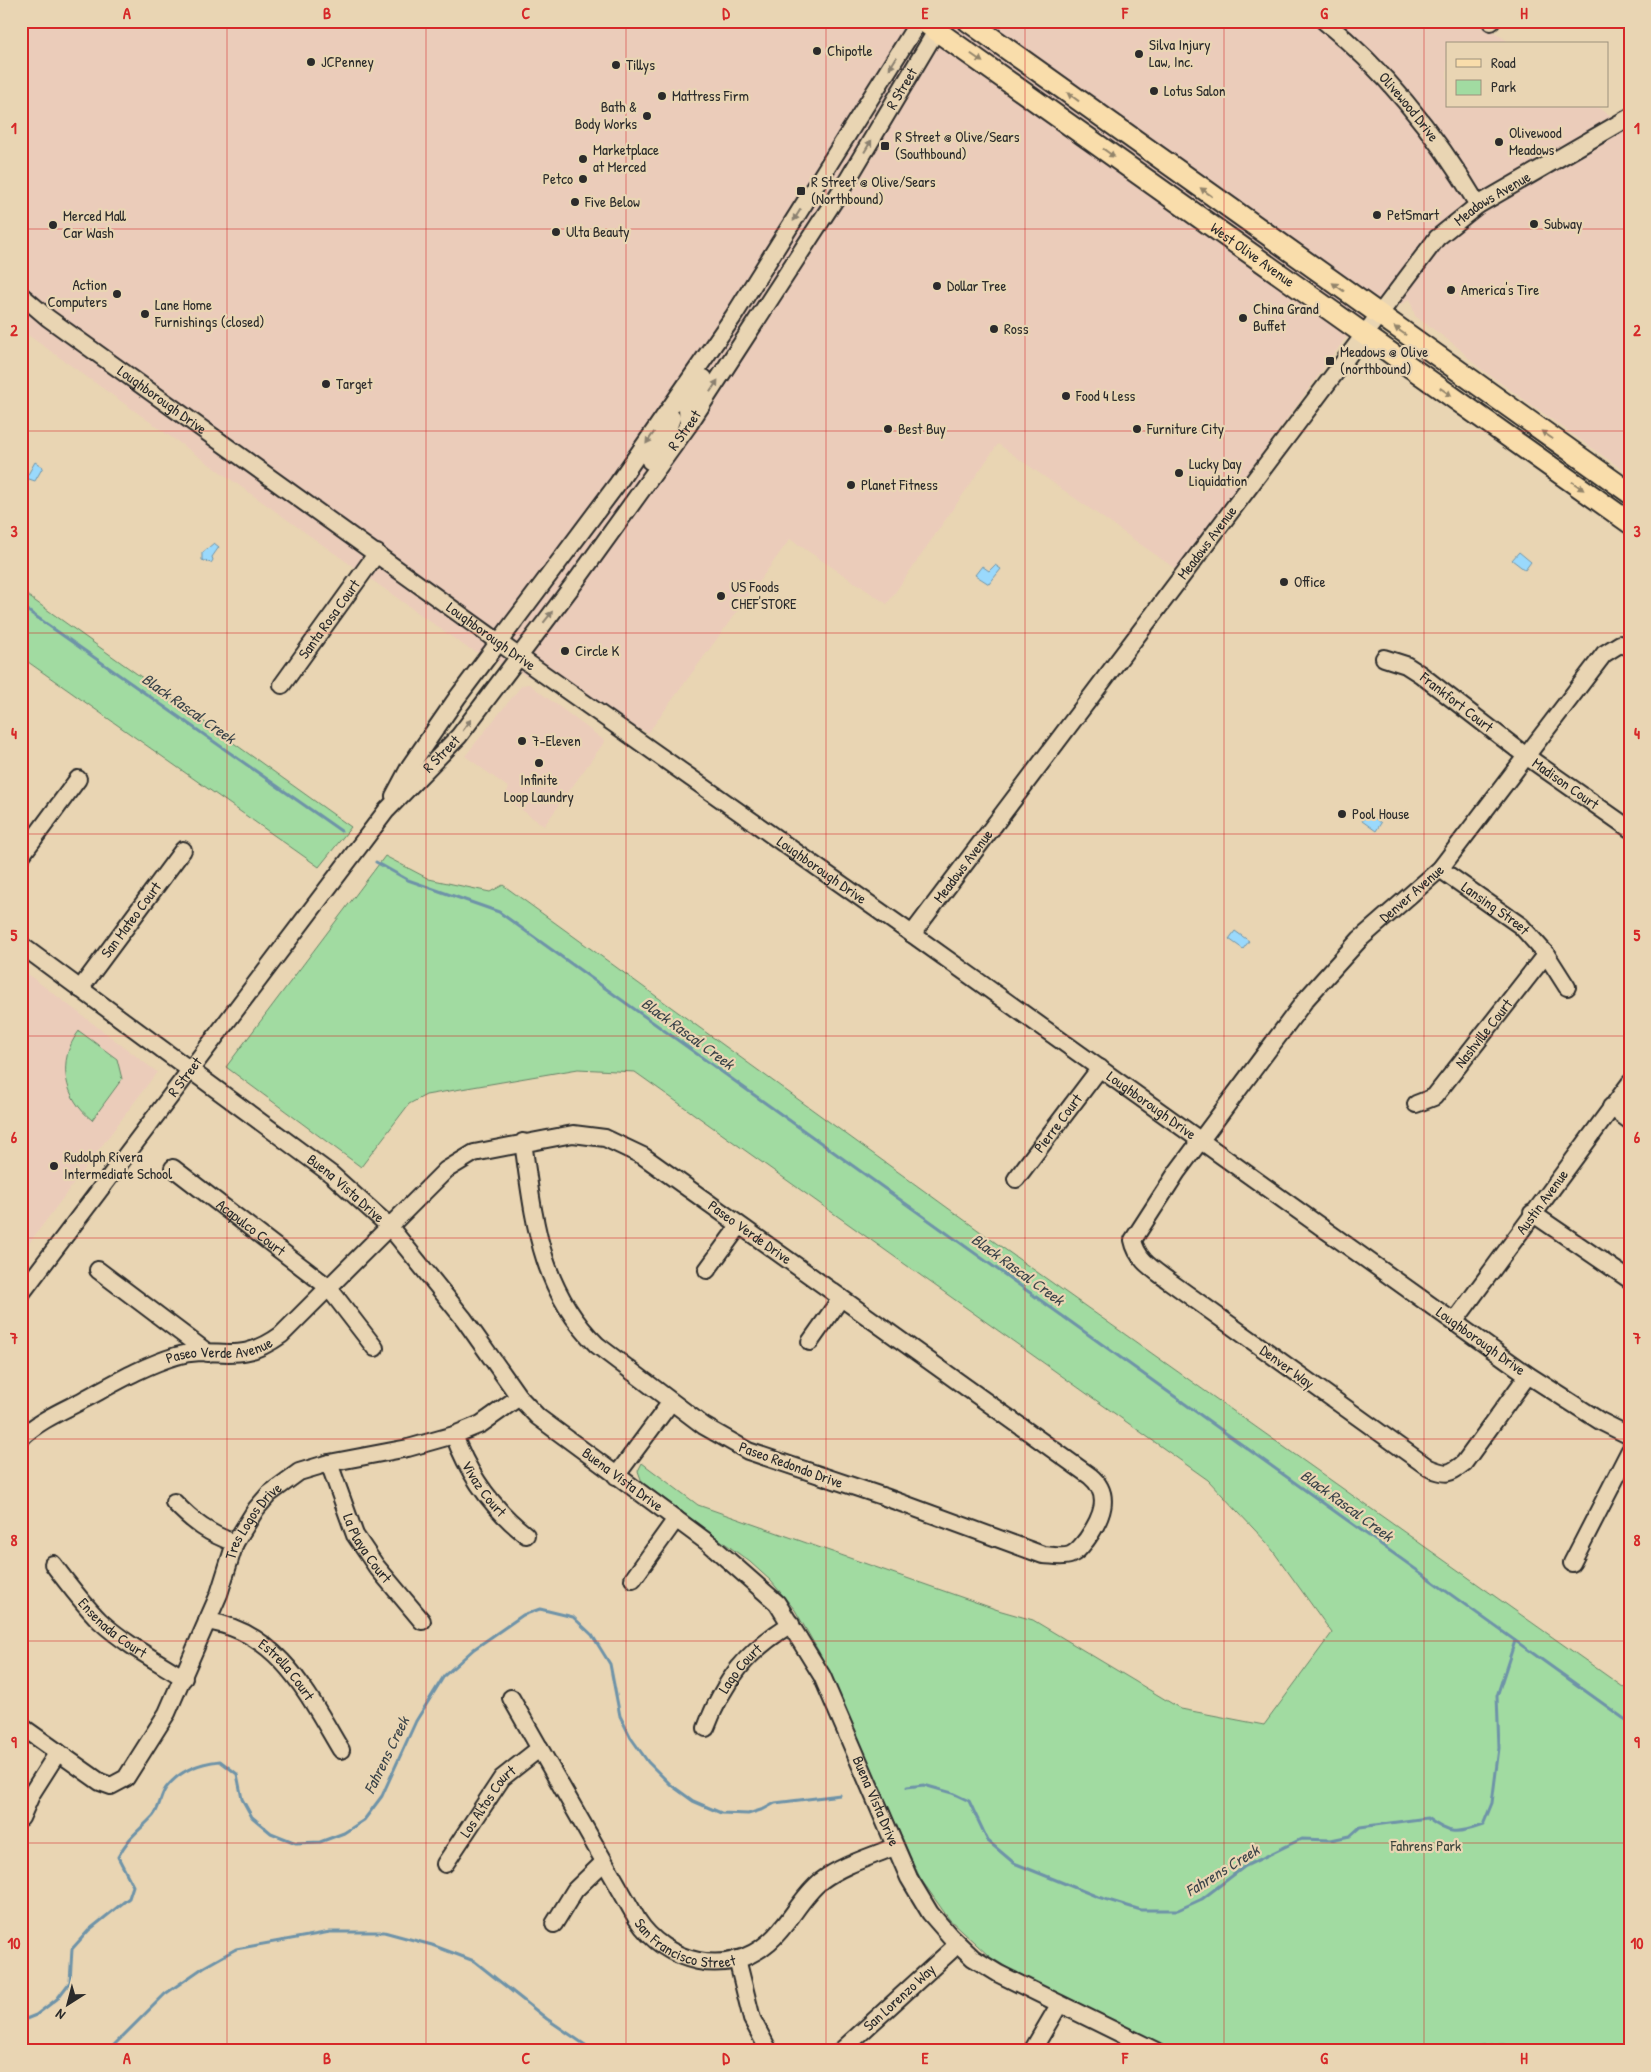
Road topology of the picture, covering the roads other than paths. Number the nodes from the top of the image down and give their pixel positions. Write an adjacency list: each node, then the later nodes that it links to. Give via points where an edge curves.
1 (968, 21): 11 (main road, West Olive Avenue, one-way to 1)
2 (1324, 21): 8 (street, Olivewood Drive, via 1369,61 1400,95 1442,148)
3 (930, 24): 4 (street, R Street, one-way to 4); 7 (street, R Street, one-way to 3); 13 (main road, West Olive Avenue, one-way to 13)
4 (860, 115): 6 (street, R Street); 7 (street, via 860,129 843,166)
5 (1630, 117): 8 (street, Meadows Avenue)
6 (825, 170): 9 (street, via 833,180 831,188 793,250); 12 (street, R Street, one-way to 12)
7 (847, 181): 9 (street, R Street)
8 (1478, 205): 11 (street, Meadows Avenue, via 1437,238)
9 (791, 266): 15 (street, R Street, one-way to 9)
10 (21, 295): 19 (street, Loughborough Drive, via 48,318)
11 (1377, 315): 13 (street, Meadows Avenue); 16 (main road, West Olive Avenue, one-way to 11)
12 (733, 317): 14 (street, R Street); 15 (street, via 728,341 690,400)
13 (1363, 333): 18 (main road, West Olive Avenue, one-way to 18); 32 (street, Meadows Avenue)
14 (668, 412): 17 (street, via 672,418 669,430 632,488); 20 (street, R Street, one-way to 20)
15 (688, 426): 17 (street, R Street)
16 (1630, 493)
17 (629, 507): 22 (street, R Street, one-way to 17)
18 (1630, 523)
19 (377, 553): 20 (street, Loughborough Drive); 24 (street, Santa Rosa Court)
20 (498, 642): 22 (street, Loughborough Drive); 27 (street, R Street, via 410,766)
21 (1625, 646): 25 (street, Denver Avenue, via 1604,654)
22 (518, 656): 27 (street, R Street, one-way to 22, via 459,736); 32 (street, Loughborough Drive)
23 (1384, 658): 25 (street, Frankfort Court, via 1420,674)
24 (282, 685)
25 (1526, 756): 28 (street, Madison Court); 31 (street, Denver Avenue)
26 (78, 780): 30 (street)
27 (386, 811): 38 (street, R Street)
28 (1630, 829)
29 (183, 850): 36 (street, San Mateo Court)
30 (21, 856)
31 (1440, 868): 34 (street, Lansing Street, via 1521,926); 43 (street, Denver Avenue, via 1360,938 1318,985)
32 (912, 934): 37 (street, Loughborough Drive)
33 (21, 945): 36 (street, Buena Vista Drive)
34 (1546, 954): 35 (street, Lansing Street); 40 (street, Nashville Court, via 1434,1096)
35 (1567, 987)
36 (80, 989): 38 (street, Buena Vista Drive)
37 (1100, 1068): 43 (street, Loughborough Drive); 46 (street, Pierre Court)
38 (189, 1070): 48 (street, Buena Vista Drive, via 331,1174); 54 (street, R Street)
39 (1630, 1083): 41 (street, Austin Avenue)
40 (1416, 1104)
41 (1611, 1107): 42 (street); 47 (street, Austin Avenue)
42 (1630, 1121)
43 (1202, 1141): 56 (street, Loughborough Drive); 60 (street, Denver Way, via 1142,1223 1133,1240 1135,1251 1169,1281 1413,1457 1445,1474 1455,1471)
44 (523, 1142): 48 (street, Paseo Verde Drive, via 474,1153 446,1170); 49 (street, Paseo Verde Drive, via 573,1134 605,1138 643,1156); 62 (street, Paseo Redondo Drive, via 534,1220 560,1299 597,1345)
45 (173, 1168): 53 (street, Acapulco Court)
46 (1016, 1179)
47 (1532, 1213): 52 (street); 56 (street, Austin Avenue)
48 (389, 1226): 53 (street, Paseo Verde Avenue); 61 (street, Buena Vista Drive, via 464,1319)
49 (739, 1226): 51 (street); 55 (street, Paseo Verde Drive)
50 (98, 1270): 59 (street)
51 (707, 1270)
52 (1630, 1280)
53 (328, 1286): 58 (street, Acapulco Court); 59 (street, Paseo Verde Avenue, via 281,1335 268,1344 238,1354)
54 (21, 1294)
55 (841, 1298): 57 (street); 69 (street, Paseo Verde Drive)
56 (1454, 1322): 60 (street, Loughborough Drive)
57 (810, 1342)
58 (375, 1348)
59 (208, 1353): 65 (street, Paseo Verde Avenue, via 177,1356 138,1371 45,1420)
60 (1528, 1375): 64 (street, Loughborough Drive, via 1592,1417)
61 (519, 1398): 63 (street, Tres Logos Drive, via 482,1424); 68 (street, Buena Vista Drive, via 538,1417)
62 (671, 1402): 68 (street); 69 (street, Paseo Redondo Drive, via 704,1426 748,1451 1043,1555 1065,1557 1073,1554 1099,1521 1103,1508 1102,1494)
63 (454, 1435): 67 (street, Tres Logos Drive, via 408,1448); 72 (street, Vivaz Court, via 482,1491)
64 (1630, 1436)
65 (21, 1438)
66 (1630, 1450): 74 (street)
67 (328, 1463): 73 (street, Tres Logos Drive, via 299,1472 275,1489 256,1509); 78 (street, La Playa Court, via 355,1535)
68 (616, 1476): 71 (street, Buena Vista Drive)
69 (1090, 1476)
70 (174, 1502): 73 (street, via 197,1525 216,1537)
71 (676, 1519): 76 (street); 79 (street, Buena Vista Drive, via 758,1585 777,1603)
72 (526, 1535)
73 (235, 1543): 77 (street, Tres Logos Drive, via 220,1594)
74 (1572, 1563)
75 (53, 1564): 80 (street, Ensenada Court, via 102,1622 134,1647)
76 (633, 1579)
77 (207, 1621): 80 (street, Tres Logos Drive); 85 (street, Estrella Court, via 229,1624 276,1654 300,1682)
78 (422, 1621)
79 (791, 1624): 83 (street, Lago Court, via 763,1643 730,1679 717,1699); 88 (street, Buena Vista Drive, via 822,1676)
80 (184, 1678): 86 (street, Tres Logos Drive, via 154,1736 126,1778 111,1786 100,1782)
81 (511, 1698): 84 (street, San Francisco Street)
82 (21, 1726): 86 (street)
83 (706, 1728)
84 (540, 1748): 89 (street, San Francisco Street); 90 (street, Los Altos Court, via 502,1778)
85 (341, 1750)
86 (58, 1752): 87 (street, via 32,1792)
87 (21, 1818)
88 (894, 1847): 92 (street, Buena Vista Drive, via 925,1904); 93 (street, San Francisco Street, via 822,1880 802,1900 779,1932 755,1952)
89 (604, 1862): 91 (street, via 579,1885); 93 (street, San Francisco Street, via 643,1928 665,1949 708,1963)
90 (445, 1864)
91 (554, 1924)
92 (958, 1944): 94 (street, Buena Vista Drive, via 998,1974); 96 (street, San Lorenzo Way)
93 (737, 1959): 95 (street, via 752,2019)
94 (1058, 2005): 97 (street); 98 (street, Buena Vista Drive)
95 (769, 2051)
96 (841, 2051)
97 (1032, 2051)
98 (1156, 2051)

